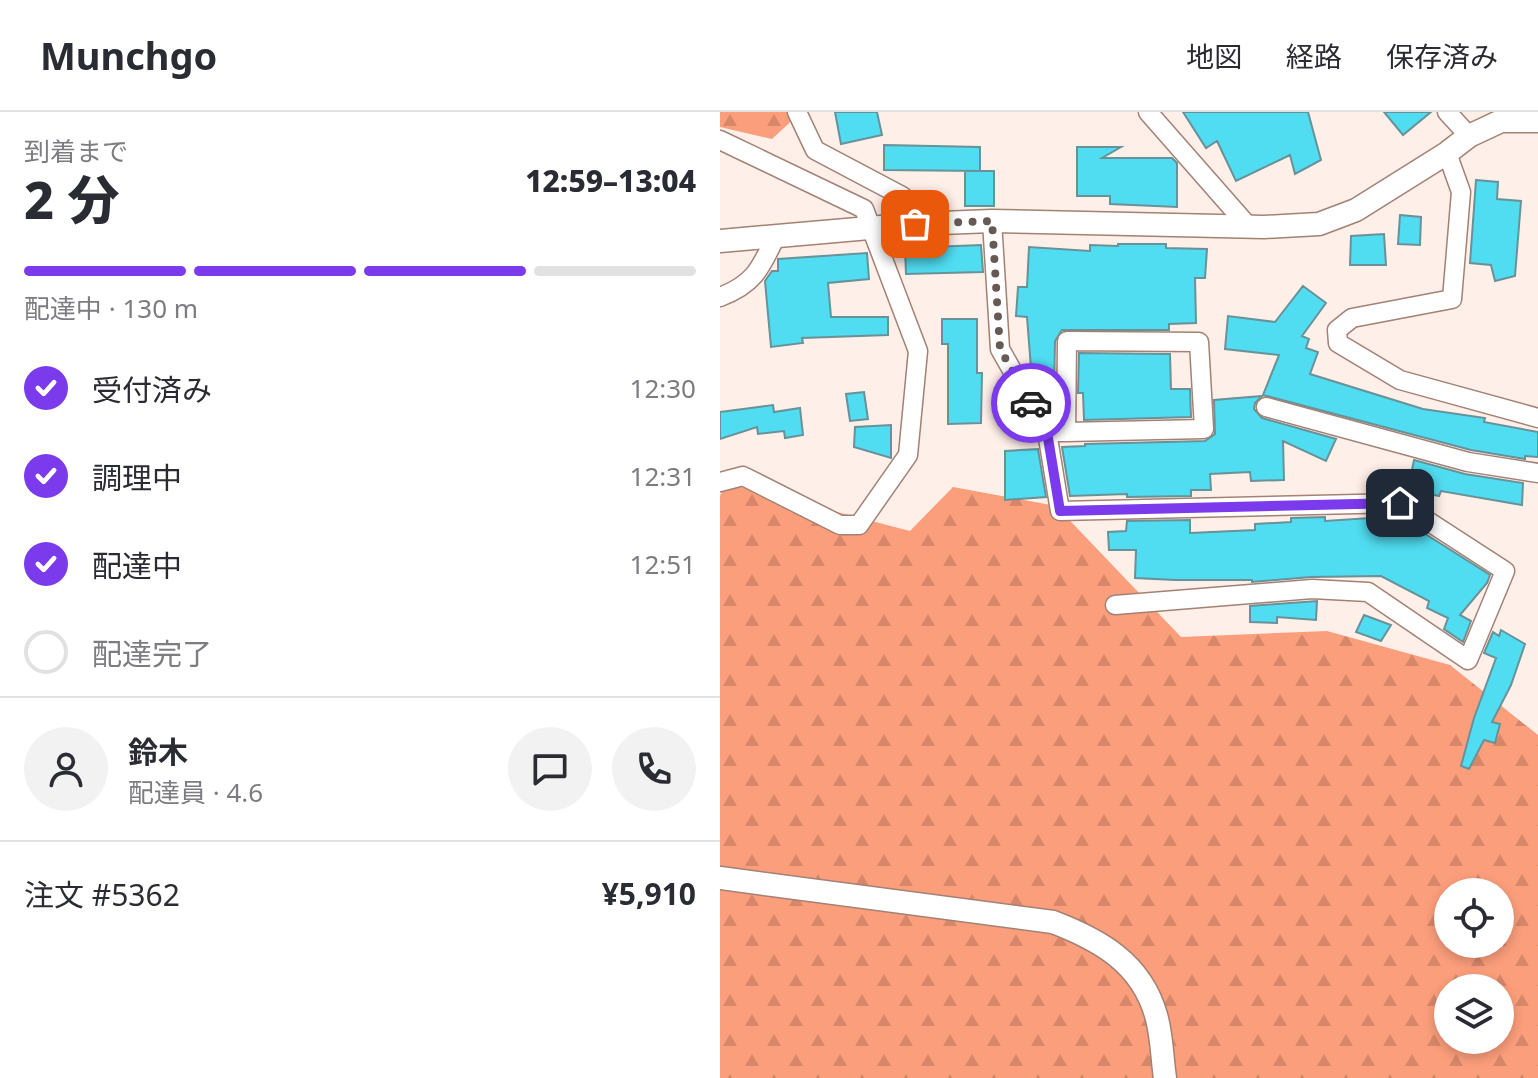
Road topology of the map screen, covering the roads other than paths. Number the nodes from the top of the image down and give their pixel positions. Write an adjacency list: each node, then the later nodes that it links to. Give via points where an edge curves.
1 (797, 112): 9 (street, via 815,150 902,196)
2 (1148, 112): 10 (street)
3 (1447, 112): 5 (street)
4 (1538, 121): 5 (street, via 1501,121)
5 (1469, 136): 7 (street)
6 (720, 140): 11 (street, via 864,209)
7 (1447, 153): 10 (street, via 1356,210 1319,224); 16 (street, via 1461,192 1452,299 1352,318 1337,330 1338,343 1400,380)
8 (992, 221): 9 (street); 10 (street); 17 (street, via 1000,349)
9 (915, 224): 11 (street)
10 (1248, 226)
11 (871, 228): 12 (street); 19 (street, via 918,351 908,455 859,525 840,525 743,476)
12 (776, 236): 13 (street); 14 (street, via 758,274)
13 (720, 241)
14 (720, 297)
15 (1266, 407): 18 (street, via 1468,462)
16 (1538, 418)
17 (1056, 432): 17 (street, via 1204,429 1199,342 1067,341); 20 (street, via 1060,511 1400,503 1505,571 1468,660 1368,592 1312,589)
18 (1538, 473)
19 (720, 482)
20 (1115, 605)
21 (720, 878): 22 (street, via 1053,922 1085,935 1119,955 1141,983 1156,1015)
22 (1165, 1078)

